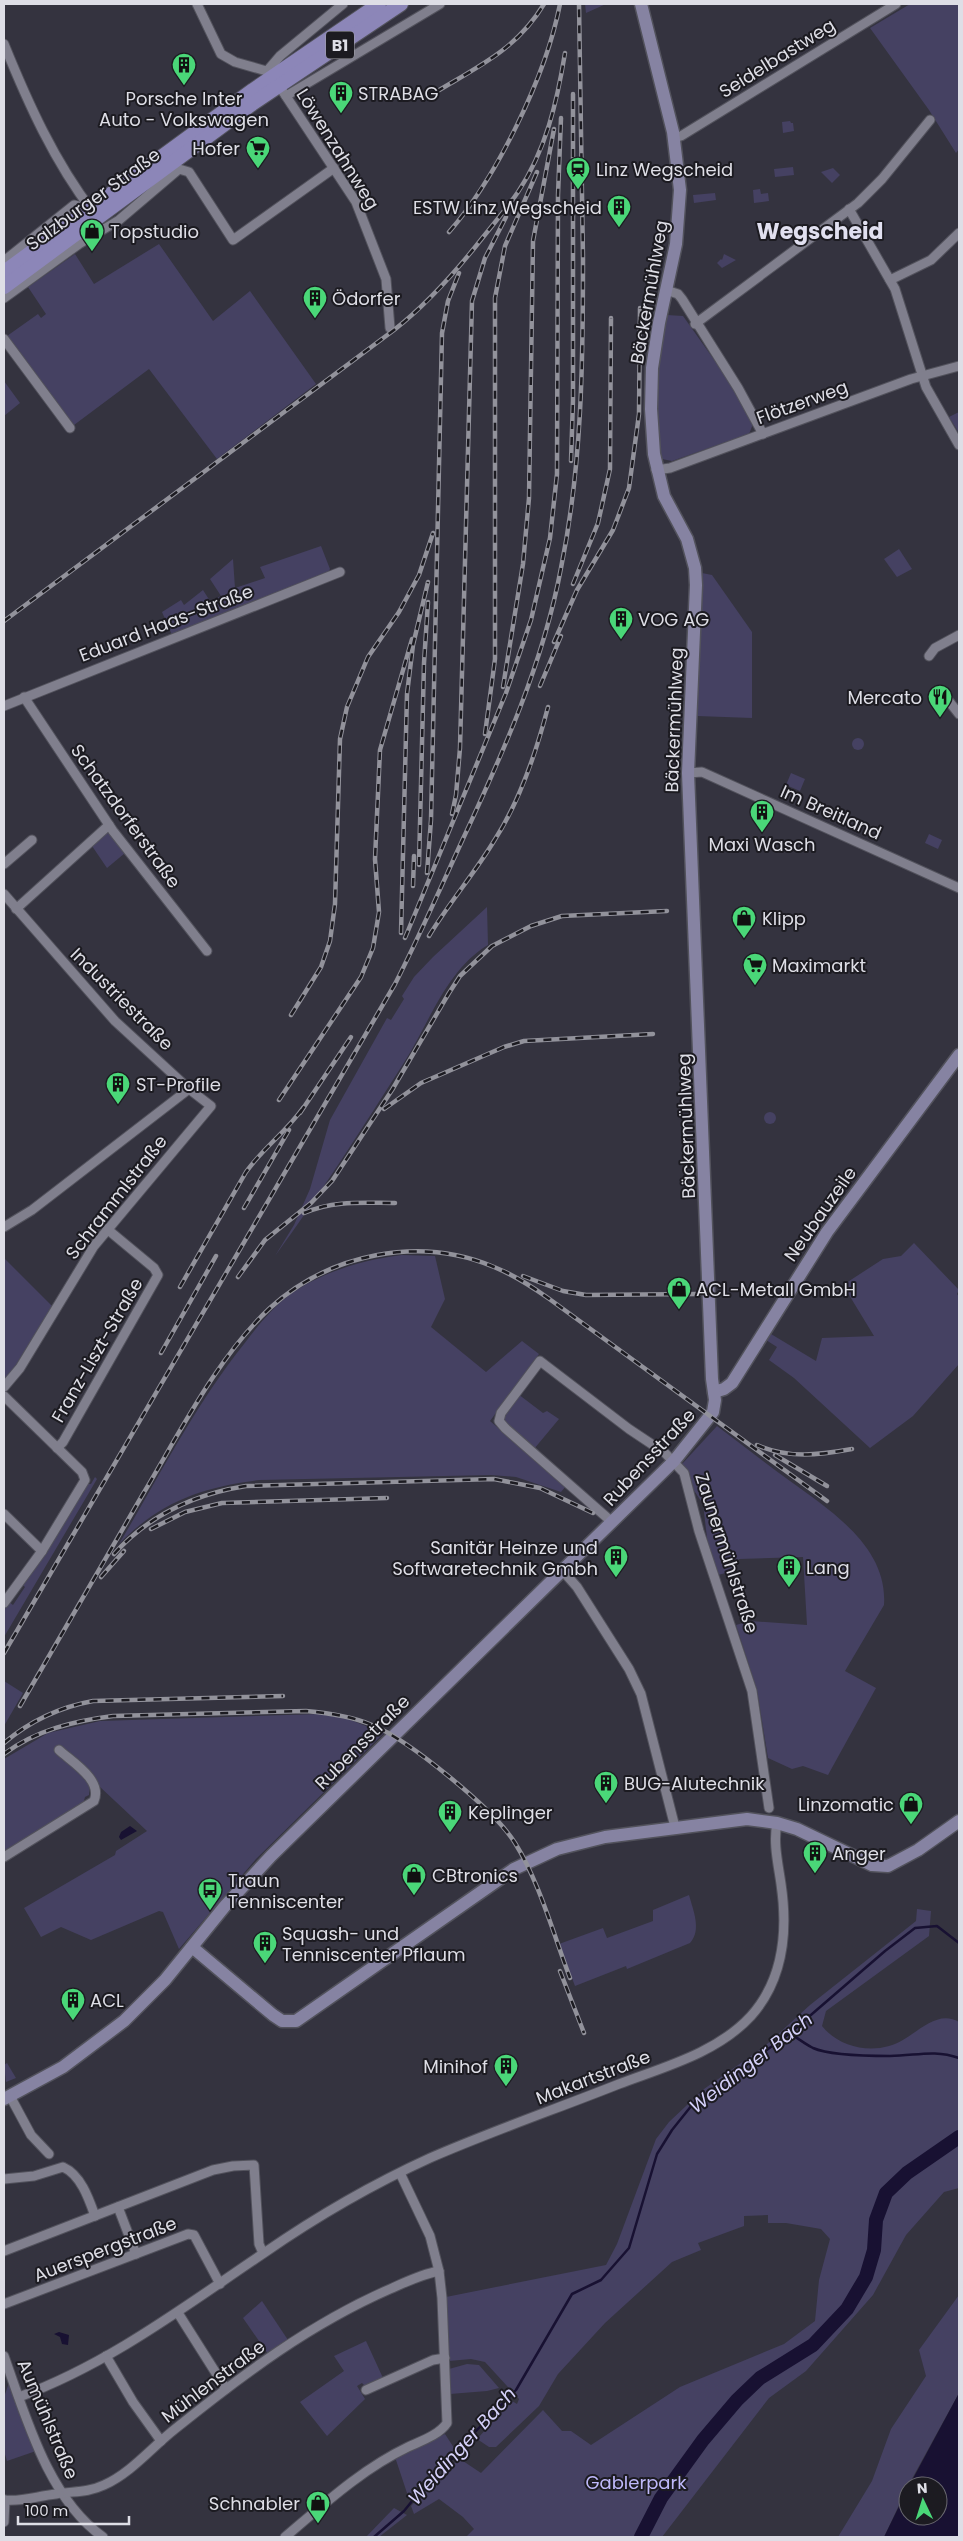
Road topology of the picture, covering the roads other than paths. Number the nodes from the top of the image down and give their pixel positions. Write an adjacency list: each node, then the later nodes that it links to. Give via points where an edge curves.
1 (197, 4): 9 (street, via 221,54)
2 (343, 4): 9 (street, Salzburger Straße, via 280,56)
3 (379, 4): 9 (main road, Salzburger Straße / B1)
4 (401, 4): 9 (main road, Salzburger Straße / B1)
5 (440, 4): 9 (street, Salzburger Straße)
6 (641, 4): 11 (street, Bäckermühlweg)
7 (896, 4): 11 (street, Seidelbastweg)
8 (4, 44): 14 (street, via 32,112 78,192)
9 (277, 82): 12 (street, Löwenzahnweg); 14 (main road, Salzburger Straße / B1)
10 (930, 120): 13 (street, via 882,180)
11 (674, 138): 20 (street, Bäckermühlweg, via 680,209)
12 (334, 168): 14 (street, Salzburger Straße, via 232,240 185,169 179,169 146,199); 23 (street, Löwenzahnweg, via 356,202 382,264)
13 (849, 209): 18 (street); 22 (street)
14 (98, 218): 16 (street, Salzburger Straße, via 74,205); 17 (main road, Salzburger Straße / B1); 19 (main road, Salzburger Straße / B1); 21 (street, Salzburger Straße, via 79,244)
15 (959, 232): 18 (street, via 943,251)
16 (4, 261)
17 (4, 272)
18 (890, 280): 26 (street, via 904,313)
19 (4, 287)
20 (666, 290): 22 (street, via 678,294); 30 (street, Bäckermühlweg, via 655,344 651,386)
21 (4, 298)
22 (696, 324): 28 (street, via 738,388)
23 (390, 328)
24 (4, 339): 27 (street)
25 (959, 366): 26 (street, Flötzerweg)
26 (922, 376): 28 (street, Flötzerweg); 29 (street)
27 (70, 428)
28 (763, 434): 30 (street, Flötzerweg, via 670,468)
29 (959, 445)
30 (656, 470): 38 (street, Bäckermühlweg, via 664,496 687,539 695,568)
31 (340, 572): 35 (street, Eduard Haas-Straße)
32 (959, 635): 33 (street, via 935,648)
33 (929, 656)
34 (941, 691): 37 (street)
35 (24, 697): 36 (street, Eduard Haas-Straße); 39 (street, Schatzdorferstraße)
36 (4, 706)
37 (959, 714)
38 (688, 773): 42 (street, Im Breitland, via 702,772); 52 (street, Bäckermühlweg)
39 (109, 825): 44 (street); 45 (street, Schatzdorferstraße)
40 (32, 840): 41 (street)
41 (4, 864)
42 (959, 888)
43 (4, 894): 44 (street, Industriestraße)
44 (16, 909): 47 (street, Industriestraße, via 115,1021)
45 (207, 951)
46 (959, 1055): 52 (street, Neubauzeile, via 827,1232 732,1383)
47 (189, 1089): 48 (street, Industriestraße); 49 (street, via 32,1210)
48 (211, 1106): 50 (street, Schrammlstraße)
49 (4, 1227)
50 (107, 1229): 51 (street, Schrammlstraße, via 20,1368); 54 (street, Franz-Liszt-Straße, via 154,1268 158,1275)
51 (4, 1387)
52 (714, 1392): 55 (street, Rubensstraße, via 714,1412)
53 (4, 1396): 54 (street)
54 (57, 1448): 58 (street, via 82,1472 85,1480)
55 (674, 1461): 57 (street, Rubensstraße); 57 (street, Zaunermühlstraße, via 543,1362 537,1363 501,1413 499,1421); 62 (street, Zaunermühlstraße, via 684,1473 699,1530 752,1691)
56 (4, 1514): 58 (street)
57 (612, 1522): 59 (street, Rubensstraße)
58 (42, 1551): 60 (street)
59 (562, 1570): 65 (street, via 577,1587 629,1669 641,1694); 67 (street, Rubensstraße, via 248,1879)
60 (4, 1603)
61 (59, 1750): 66 (street, via 91,1781 95,1789 94,1801)
62 (769, 1808)
63 (959, 1821): 64 (street, via 901,1861 880,1867)
64 (777, 1823): 65 (street, via 737,1819); 70 (street, Makartstraße, via 775,1841 784,1909 783,1944 776,1974 764,1998 743,2023 722,2040 692,2056 454,2148)
65 (675, 1826): 67 (street, via 580,1843 525,1862 296,2021 282,2021)
66 (4, 1857)
67 (192, 1947): 68 (street, Rubensstraße, via 148,1997 107,2035 55,2071)
68 (7, 2097): 69 (street, Rubensstraße, via 31,2135)
69 (50, 2154)
70 (400, 2173): 75 (street, Makartstraße, via 320,2217); 77 (street, via 430,2236)
71 (4, 2179): 73 (street, via 34,2176 63,2167 74,2174)
72 (118, 2207): 73 (street); 75 (street, via 223,2167 254,2165 259,2244); 76 (street)
73 (95, 2216): 74 (street)
74 (4, 2251)
75 (264, 2253): 78 (street, Makartstraße)
76 (136, 2254): 78 (street, Auerspergstraße, via 191,2234); 79 (street, Auerspergstraße)
77 (439, 2271): 83 (street); 84 (street, Mühlenstraße, via 425,2274 345,2310)
78 (220, 2284): 80 (street, Makartstraße)
79 (4, 2304)
80 (178, 2313): 82 (street, Makartstraße); 84 (street)
81 (4, 2356): 86 (street, Aumühlstraße)
82 (106, 2356): 86 (street, Makartstraße); 87 (street)
83 (445, 2358): 85 (street, via 433,2360); 92 (street, via 448,2417 444,2428 361,2474)
84 (226, 2389): 87 (street, Mühlenstraße)
85 (366, 2390)
86 (19, 2397): 88 (street, Aumühlstraße)
87 (161, 2442): 88 (street, Mühlenstraße, via 106,2484 83,2492)
88 (62, 2494): 89 (street, Mühlenstraße, via 27,2501); 91 (street, Aumühlstraße)
89 (5, 2500): 90 (street, Mühlenstraße)
90 (4, 2522)
91 (104, 2537)
92 (285, 2537)

